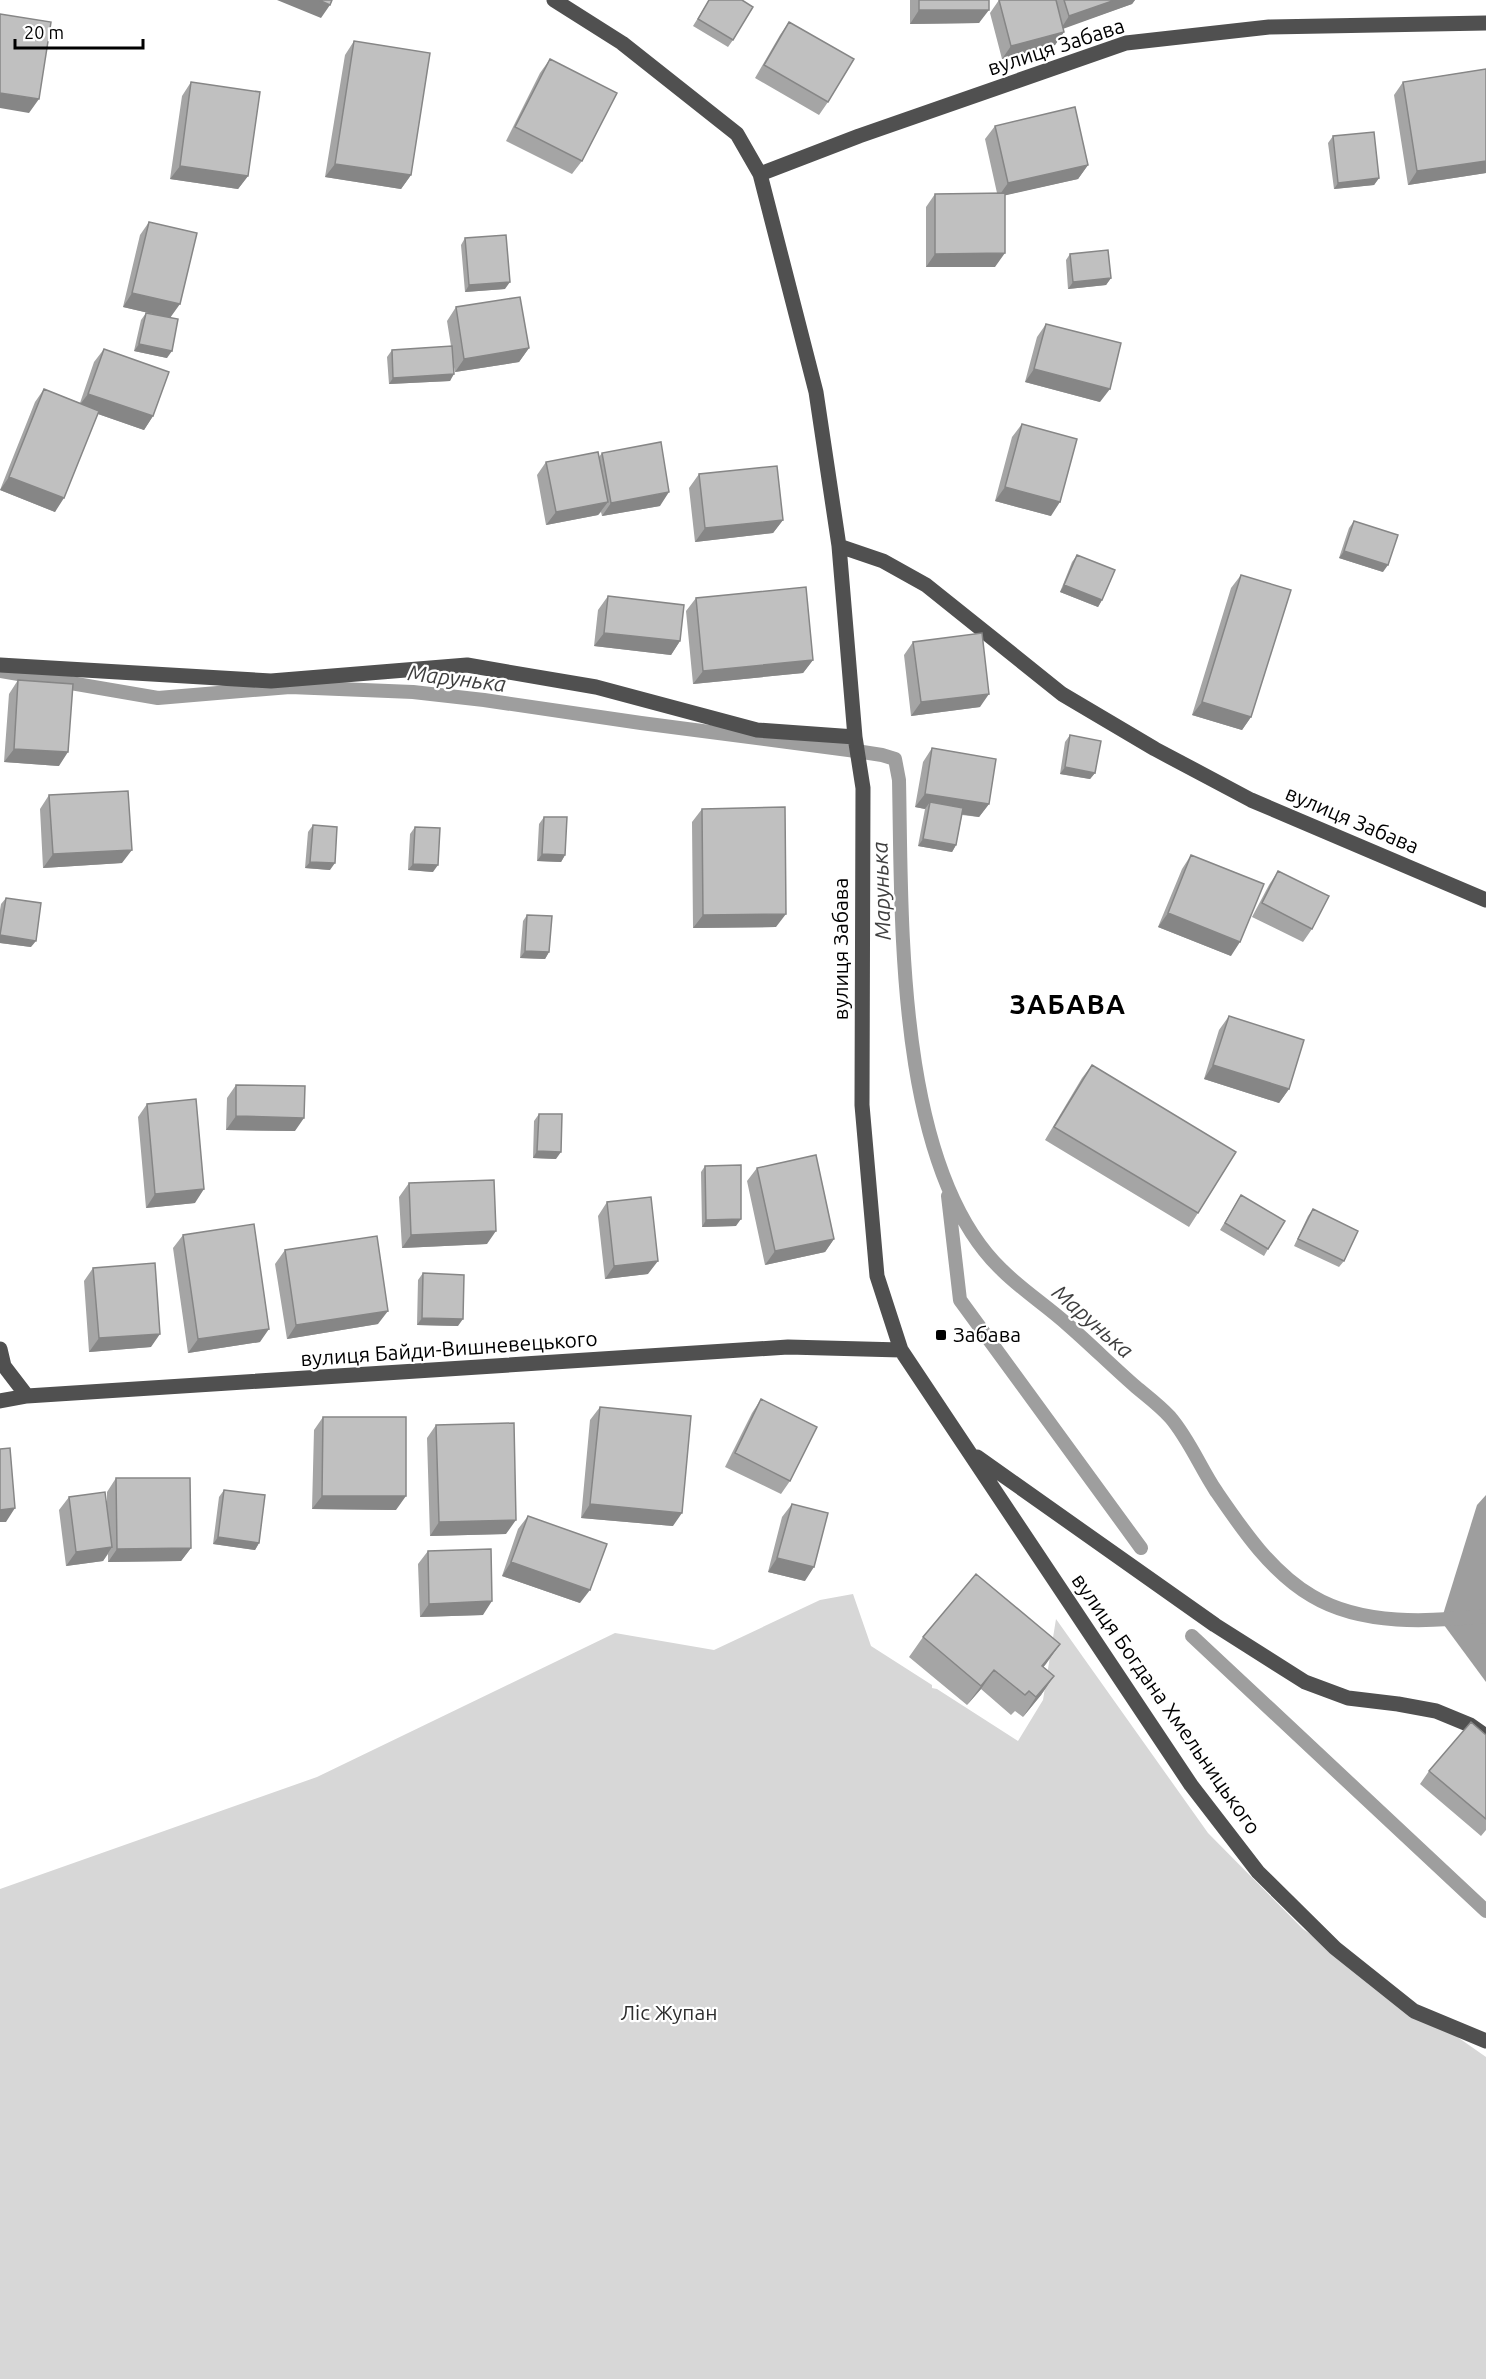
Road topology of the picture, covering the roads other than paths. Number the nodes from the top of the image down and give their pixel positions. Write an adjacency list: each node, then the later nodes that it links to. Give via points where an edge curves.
1 (554, 0): 3 (street, вулиця Забава, via 622,43 738,134)
2 (1486, 23): 3 (street, вулиця Забава, via 1269,27 1126,43)
3 (760, 174): 4 (street, вулиця Забава, via 816,392)
4 (839, 546): 6 (street, вулиця Забава); 7 (street, вулиця Забава, via 883,561 926,585 1062,694 1155,748 1251,800)
5 (0, 665): 6 (street, via 271,681 467,665 596,687 757,730)
6 (856, 742): 9 (street, вулиця Забава, via 862,788 862,1106 877,1276)
7 (1486, 900)
8 (0, 1349): 10 (street, via 4,1366)
9 (901, 1350): 10 (street, вулиця Байди-Вишневецького, via 788,1347); 12 (street, вулиця Богдана Хмельницького)
10 (27, 1396): 11 (street, вулиця Байди-Вишневецького)
11 (0, 1401)
12 (969, 1452): 13 (street, via 1215,1625 1305,1682 1348,1698 1436,1711); 14 (street, вулиця Богдана Хмельницького, via 1191,1785 1258,1872 1335,1948 1414,2011)
13 (1486, 1736)
14 (1486, 2041)

